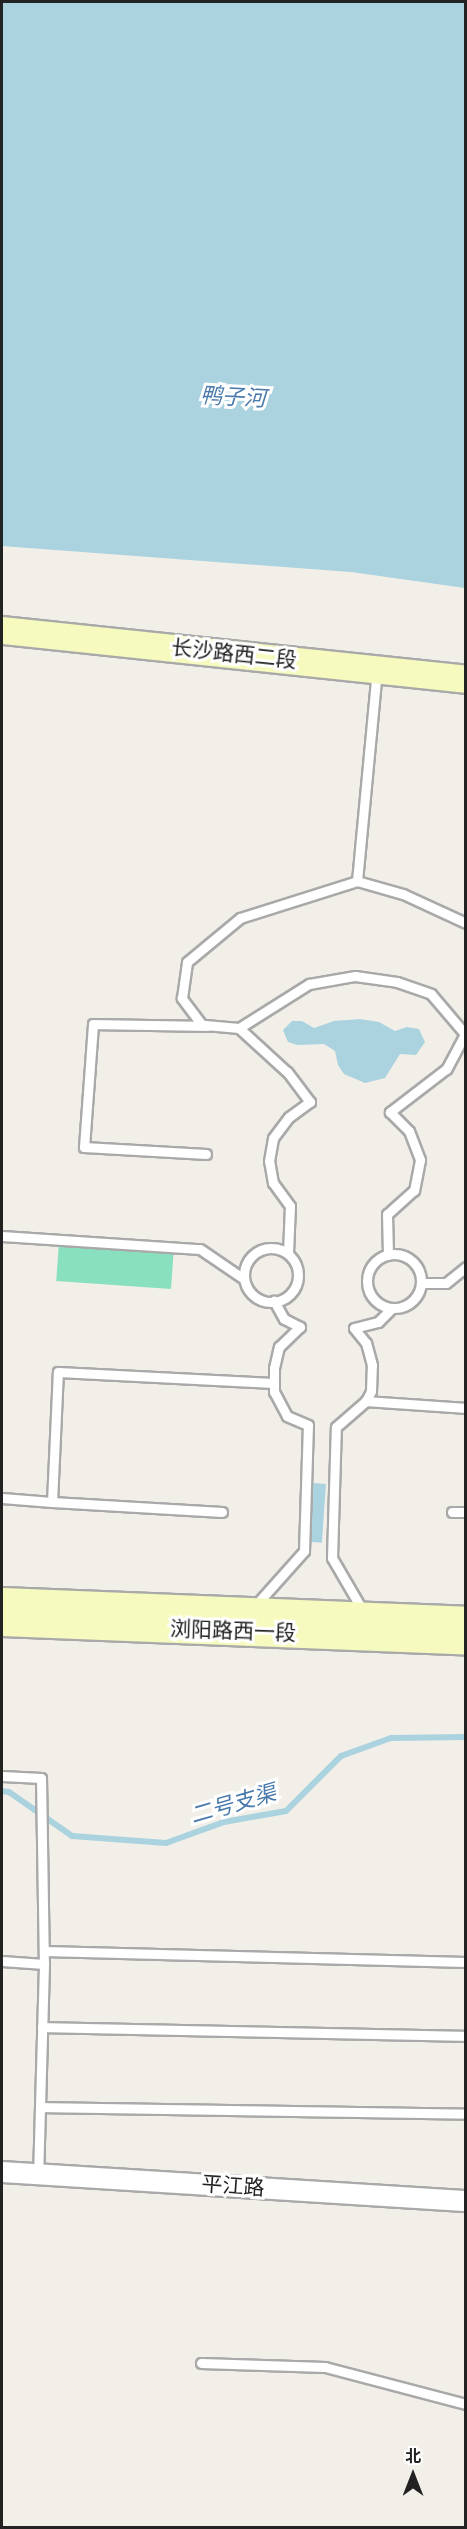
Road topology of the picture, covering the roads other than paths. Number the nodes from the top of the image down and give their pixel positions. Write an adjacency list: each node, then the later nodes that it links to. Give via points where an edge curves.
1 (2, 630): 2 (street, 长沙路西二段)
2 (377, 669): 3 (street, 长沙路西二段); 4 (lane)
3 (465, 678)
4 (357, 880): 5 (lane, via 403,894); 6 (lane, via 240,918 187,962 182,998)
5 (465, 923)
6 (202, 1025): 7 (lane); 9 (lane, via 93,1024 84,1147)
7 (239, 1029): 8 (lane, via 309,984 355,976 398,982 431,994); 11 (lane, via 287,1072 310,1102 289,1117 273,1138 269,1161 273,1184 290,1206)
8 (465, 1034): 12 (lane, via 446,1069 390,1112 409,1131 420,1160 414,1190 387,1214)
9 (206, 1154)
10 (2, 1236): 14 (lane, via 200,1249)
11 (288, 1253): 14 (lane, via 271,1247 254,1253 244,1269); 16 (lane, via 298,1268 297,1285 285,1298)
12 (388, 1255): 15 (lane, via 403,1255 411,1260 418,1267); 17 (lane, via 370,1267 366,1285 375,1301)
13 (465, 1267): 15 (lane, via 446,1283)
14 (244, 1278): 16 (lane, via 252,1295)
15 (422, 1283): 17 (lane, via 415,1299)
16 (274, 1301): 18 (lane, via 284,1319 300,1327 279,1347)
17 (392, 1309): 19 (lane, via 378,1322 354,1328 366,1343 372,1365 371,1391)
18 (274, 1383): 22 (lane, via 58,1372); 27 (lane, via 274,1392 287,1416 308,1425 304,1551)
19 (366, 1401): 20 (lane); 28 (lane, via 336,1427 332,1558)
20 (465, 1408)
21 (2, 1498): 22 (lane)
22 (52, 1502): 23 (lane)
23 (222, 1512)
24 (452, 1512): 25 (lane)
25 (465, 1512)
26 (2, 1601): 27 (street)
27 (250, 1611): 28 (street)
28 (366, 1616): 29 (street)
29 (465, 1620)
30 (2, 1622): 31 (street, 浏阳路西一段)
31 (465, 1641)
32 (2, 1776): 33 (lane, via 41,1778)
33 (44, 1951): 35 (lane); 36 (lane)
34 (2, 1961): 36 (lane)
35 (465, 1962)
36 (44, 1964): 37 (lane)
37 (42, 2027): 38 (lane); 39 (lane)
38 (465, 2036)
39 (40, 2107): 40 (lane); 42 (lane)
40 (465, 2114)
41 (2, 2172): 42 (street, 平江路)
42 (38, 2174): 43 (street, 平江路)
43 (465, 2201)
44 (201, 2363): 45 (lane, via 325,2367)
45 (465, 2404)

